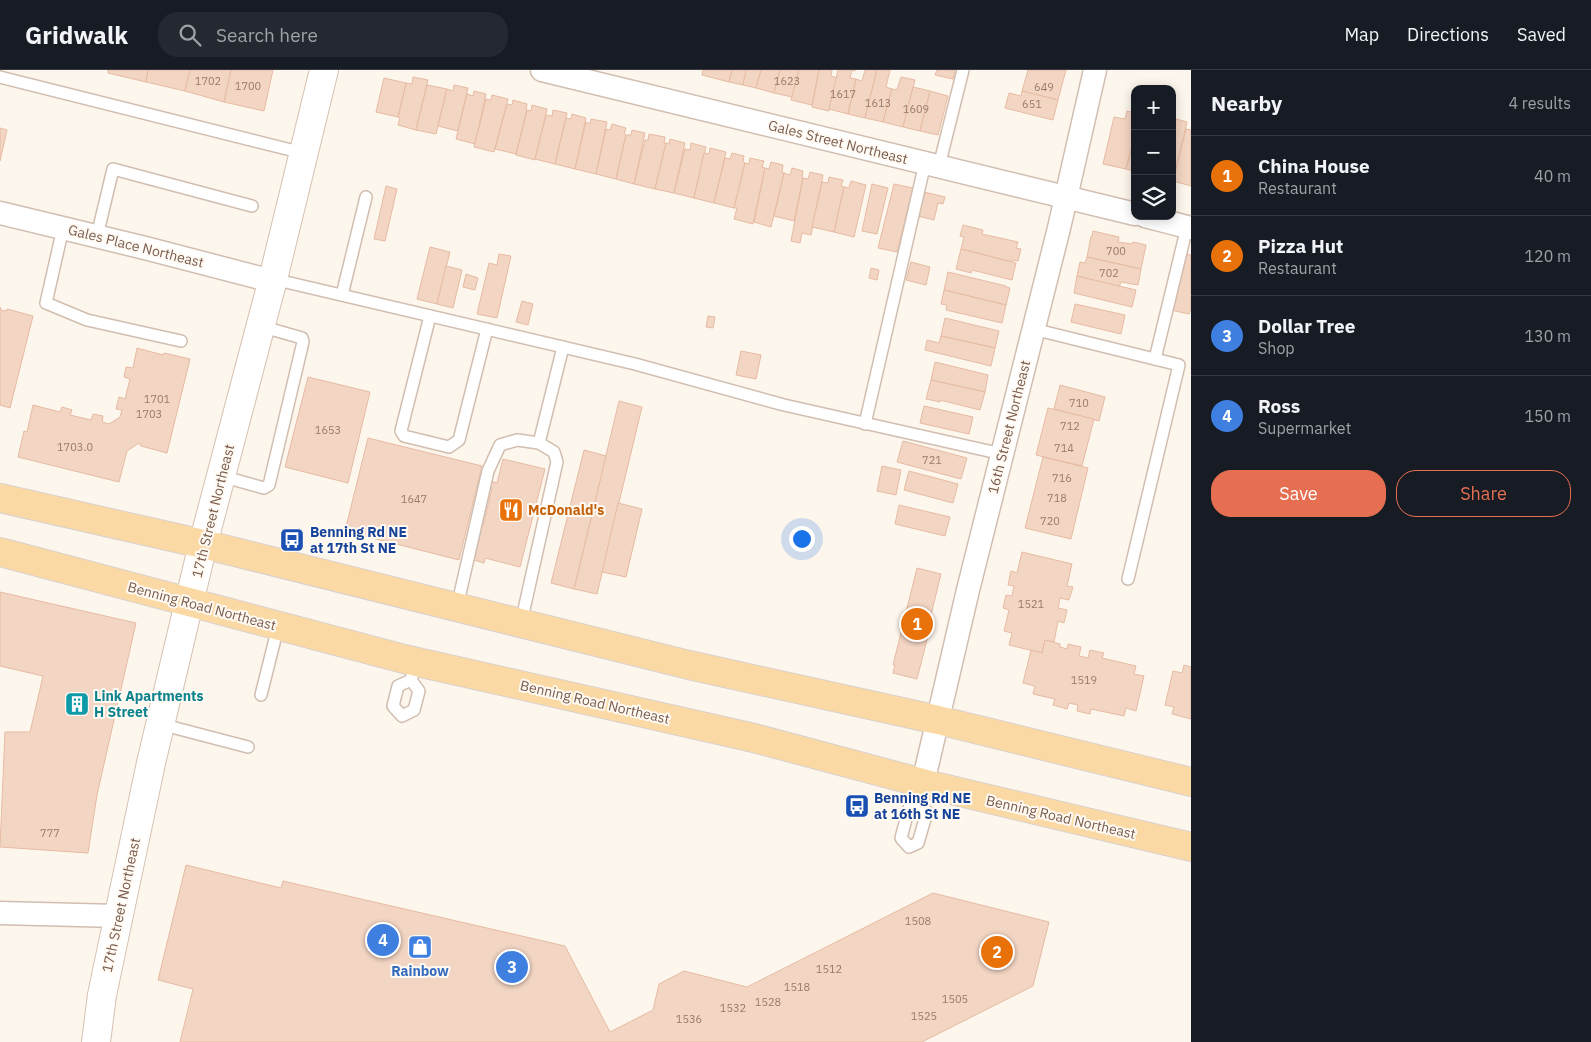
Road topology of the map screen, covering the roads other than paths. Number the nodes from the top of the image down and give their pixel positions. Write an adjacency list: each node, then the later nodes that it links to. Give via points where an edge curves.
1 (324, 70): 6 (main road, 17th Street Northeast)
2 (542, 70): 7 (street, Gales Street Northeast)
3 (962, 70): 7 (lane)
4 (1095, 70): 9 (street, 16th Street Northeast)
5 (0, 77): 6 (lane)
6 (303, 153): 17 (main road, 17th Street Northeast)
7 (932, 164): 9 (street, Gales Street Northeast); 28 (lane)
8 (366, 197): 18 (lane)
9 (1066, 197): 12 (street, Gales Street Northeast); 22 (street, 16th Street Northeast)
10 (252, 206): 16 (lane, via 113,169)
11 (0, 213): 15 (street, Gales Place Northeast)
12 (1131, 213)
13 (1161, 220): 14 (street)
14 (1189, 227): 25 (lane)
15 (63, 228): 16 (street, Gales Place Northeast); 23 (lane, via 46,303 88,320)
16 (97, 236): 17 (street, Gales Place Northeast)
17 (272, 280): 18 (lane); 20 (main road, 17th Street Northeast)
18 (342, 295): 19 (lane)
19 (430, 316): 21 (lane); 21 (lane, via 400,431 404,436 449,447 459,440)
20 (260, 326): 31 (main road, 17th Street Northeast); 31 (lane, via 302,338 303,342 269,485 264,488)
21 (487, 329): 24 (lane)
22 (1033, 329): 25 (lane); 30 (street, 16th Street Northeast)
23 (181, 341)
24 (563, 347): 28 (lane, via 784,406); 29 (lane)
25 (1155, 359): 26 (lane)
26 (1179, 365): 27 (lane); 35 (lane)
27 (1191, 368)
28 (865, 424): 30 (lane)
29 (539, 443): 37 (lane, via 517,440 500,445 488,471); 38 (lane, via 554,452 557,462)
30 (1002, 454): 41 (street, 16th Street Northeast)
31 (221, 476): 33 (main road, 17th Street Northeast)
32 (0, 498): 33 (main road)
33 (203, 544): 36 (main road, 17th Street Northeast); 37 (main road)
34 (0, 552): 36 (main road, Benning Road Northeast)
35 (1128, 578)
36 (190, 602): 39 (main road, Benning Road Northeast); 42 (main road, 17th Street Northeast)
37 (456, 607): 38 (main road)
38 (521, 623): 41 (main road, via 689,665)
39 (278, 627): 40 (lane); 45 (main road, Benning Road Northeast, via 413,671 754,738)
40 (261, 695)
41 (938, 720): 44 (main road); 45 (street, 16th Street Northeast)
42 (160, 724): 43 (lane); 48 (main road, 17th Street Northeast)
43 (248, 746)
44 (1191, 782)
45 (921, 793): 46 (main road, Benning Road Northeast)
46 (1191, 847)
47 (0, 913): 48 (street)
48 (118, 916): 49 (main road, 17th Street Northeast)
49 (96, 1042)

